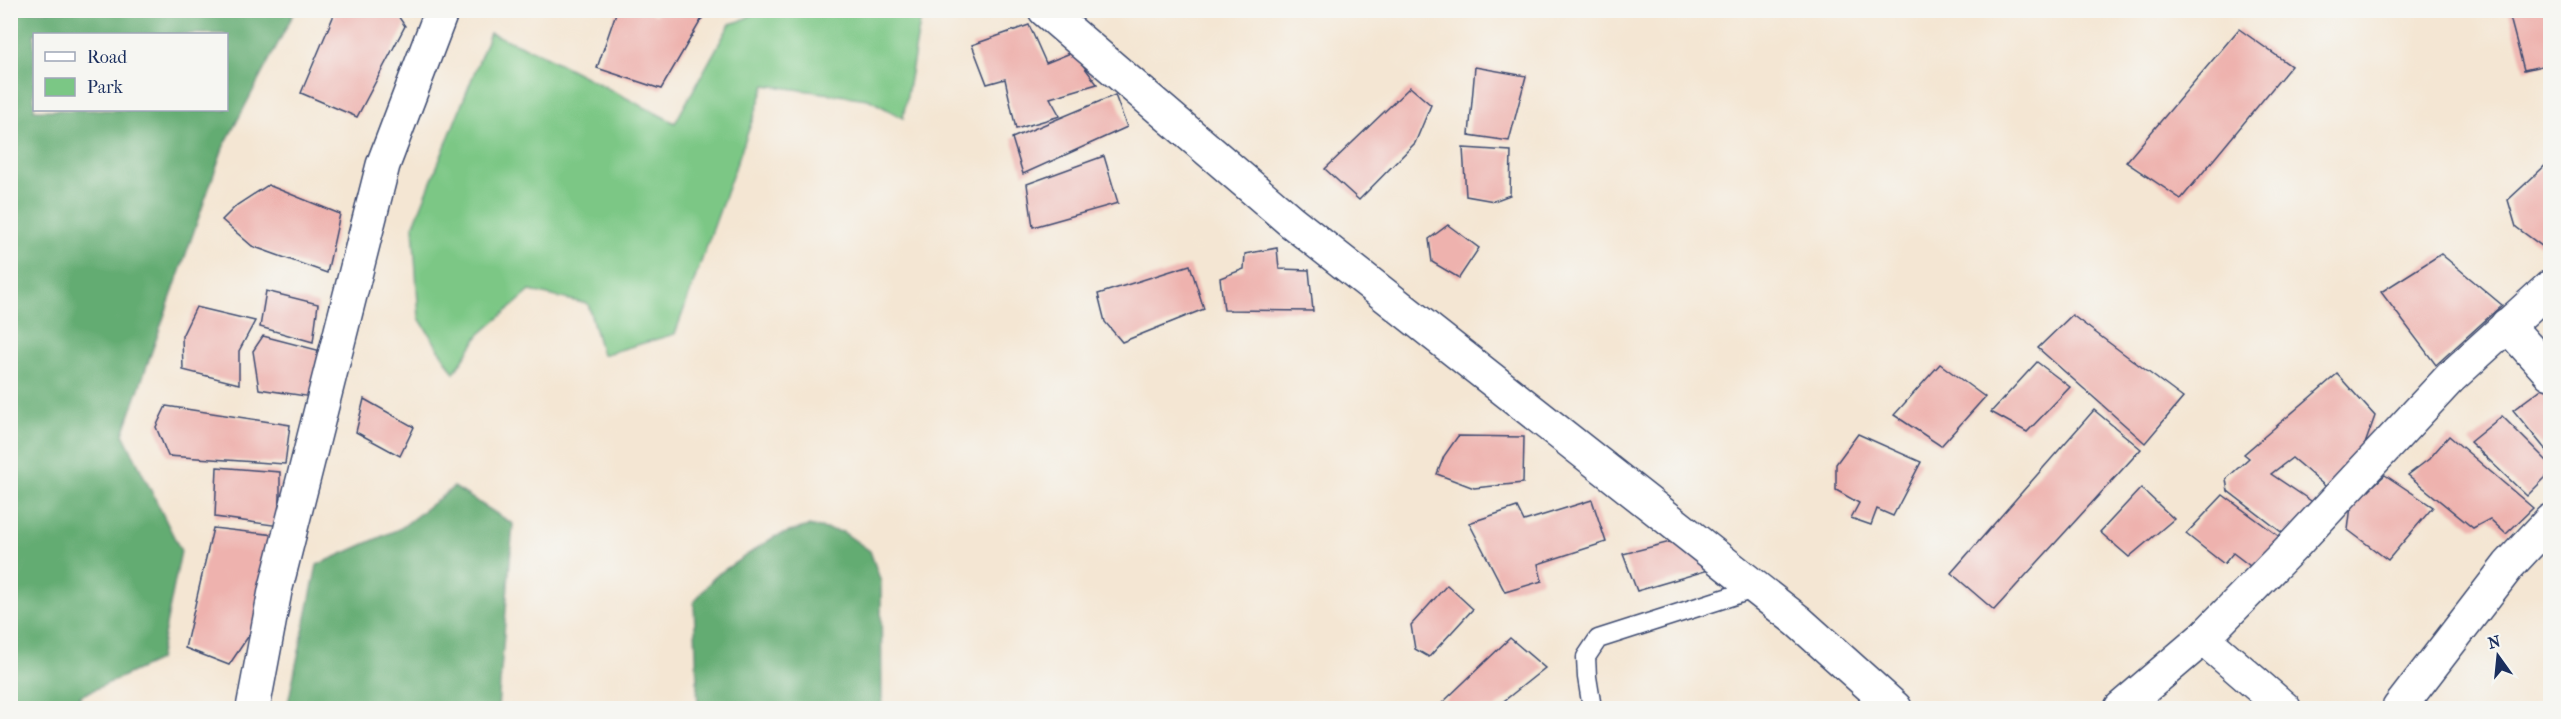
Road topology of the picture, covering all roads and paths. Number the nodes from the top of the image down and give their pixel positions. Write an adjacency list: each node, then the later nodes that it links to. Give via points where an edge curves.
1 (442, 10): 9 (street, via 383,165 275,591)
2 (1045, 10): 7 (street, via 1292,222)
3 (2550, 287): 4 (street)
4 (2507, 325): 5 (street); 8 (street, via 2450,378)
5 (2550, 373)
6 (2550, 521): 14 (street, via 2509,565)
7 (1754, 589): 10 (lane, via 1598,639 1586,657); 11 (street, via 1798,621)
8 (2203, 638): 12 (street); 13 (street)
9 (253, 708)
10 (1592, 708)
11 (1894, 708)
12 (2121, 708)
13 (2284, 708)
14 (2399, 708)

